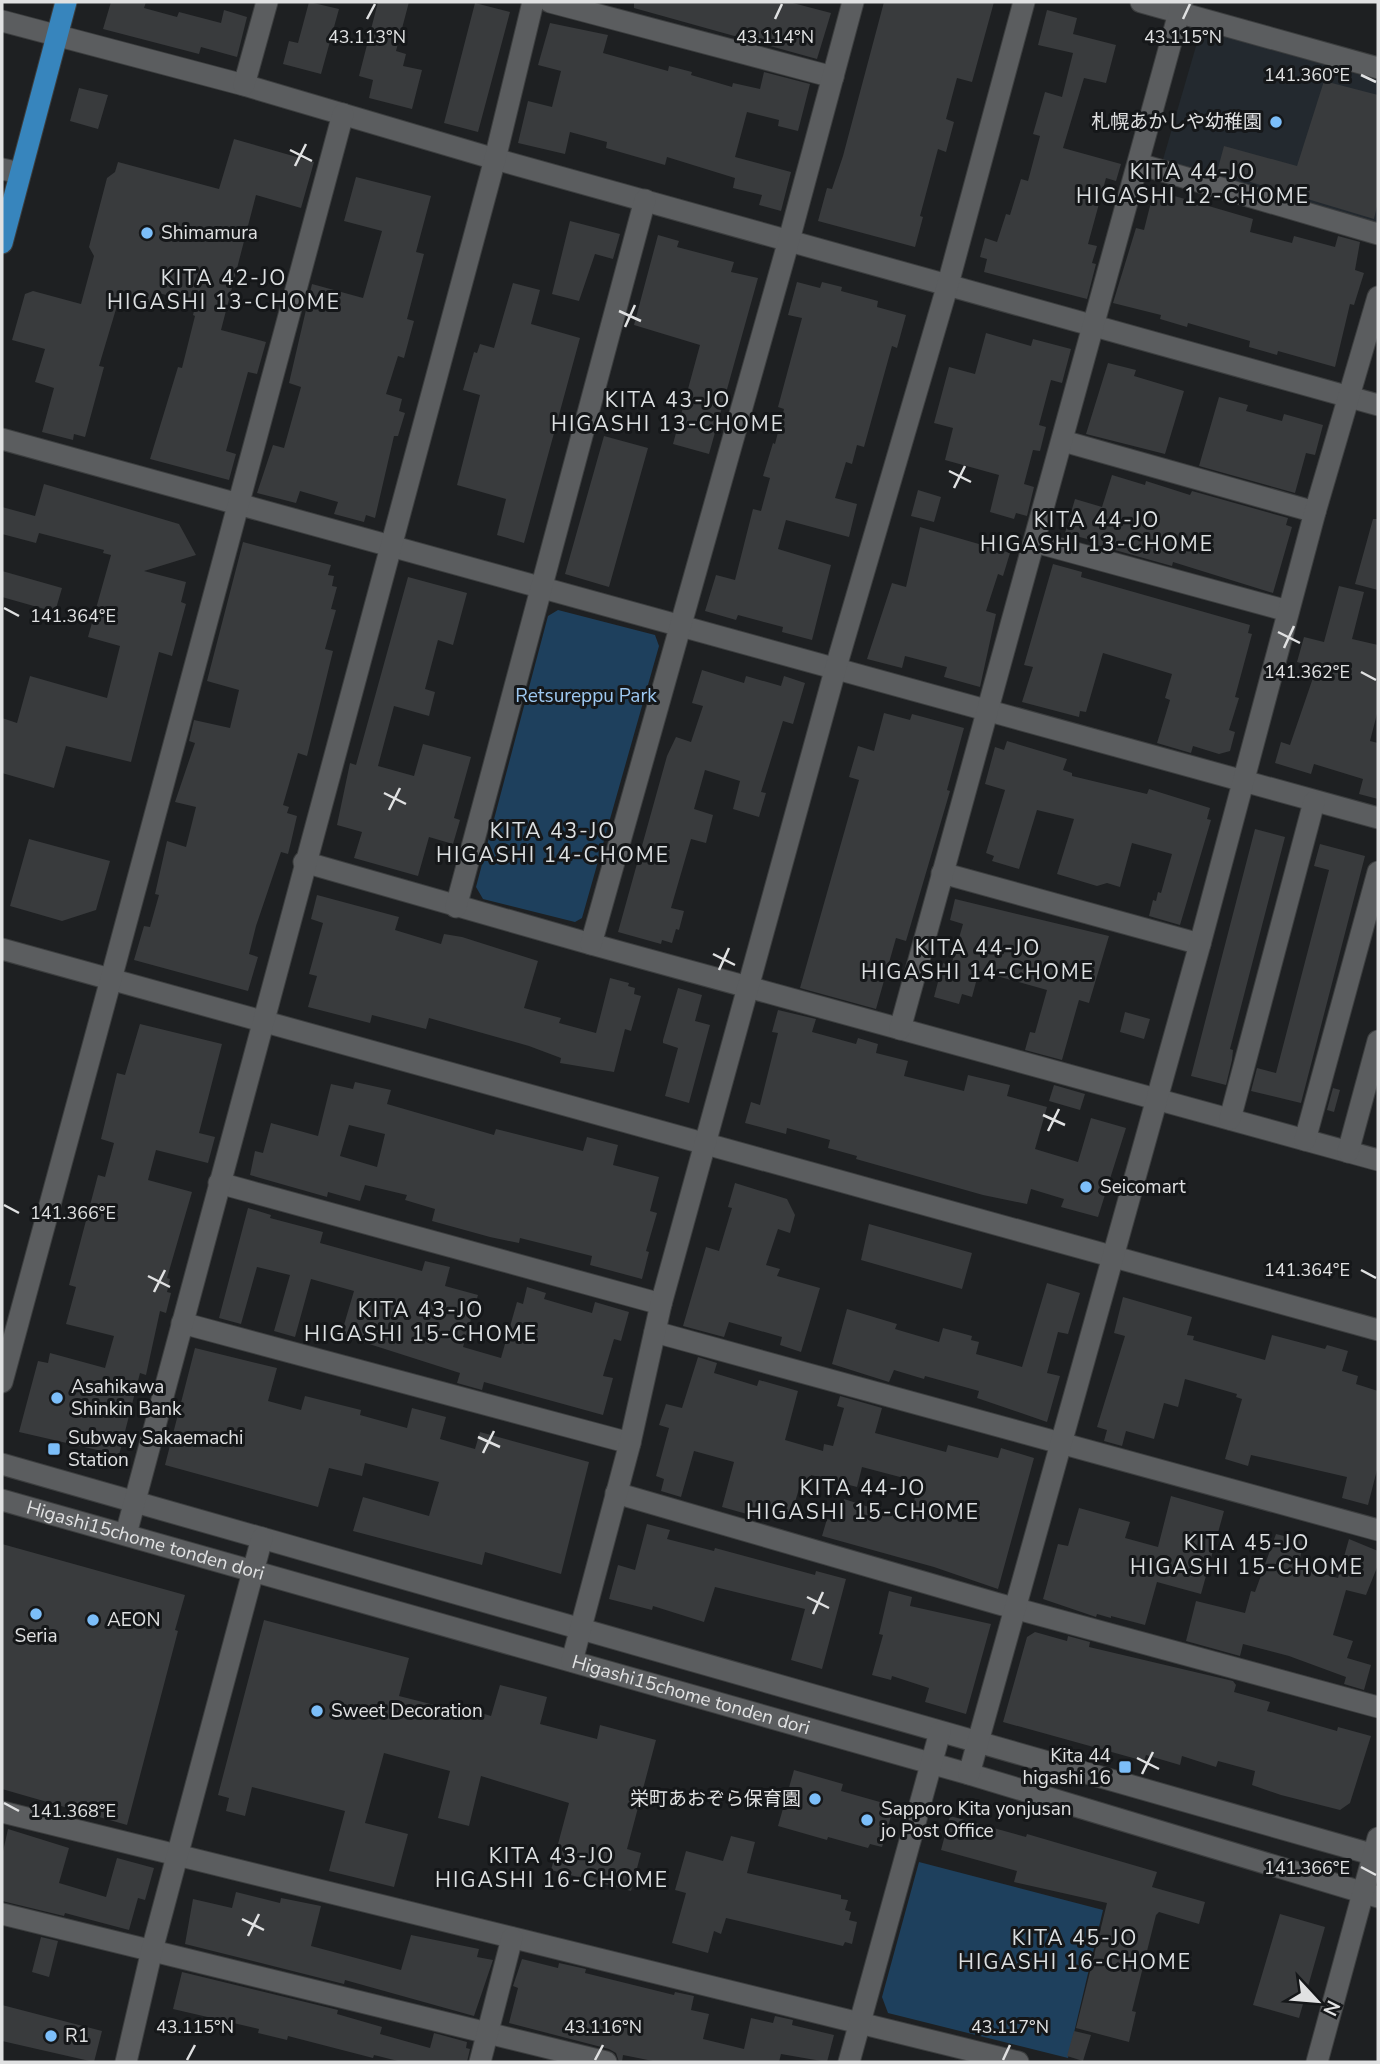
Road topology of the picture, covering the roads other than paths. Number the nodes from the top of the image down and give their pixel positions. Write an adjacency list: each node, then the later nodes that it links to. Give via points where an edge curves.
1 (66, 2): 10 (main road)
2 (267, 2): 13 (street)
3 (533, 2): 15 (street)
4 (550, 2): 12 (street)
5 (853, 2): 12 (street)
6 (1024, 2): 22 (street)
7 (1141, 2): 8 (street)
8 (1180, 7): 11 (street); 16 (street)
9 (2, 21): 10 (street)
10 (57, 36): 13 (street); 17 (main road)
11 (1378, 68)
12 (833, 77): 20 (street)
13 (244, 85): 14 (street)
14 (343, 114): 15 (street); 29 (street)
15 (495, 159): 18 (street); 32 (street)
16 (1139, 164): 19 (street); 24 (street)
17 (11, 171): 21 (main road)
18 (645, 200): 20 (street); 33 (street)
19 (1378, 234)
20 (789, 240): 22 (street); 35 (street)
21 (2, 243)
22 (948, 284): 24 (street); 36 (street)
23 (1378, 297): 25 (street)
24 (1096, 326): 25 (street); 28 (street)
25 (1348, 397): 26 (street); 30 (street)
26 (1378, 405)
27 (2, 439): 29 (street)
28 (1063, 441): 30 (street); 31 (street)
29 (237, 502): 32 (street); 48 (street)
30 (1315, 512): 34 (street)
31 (1035, 542): 34 (street); 37 (street)
32 (389, 544): 33 (street); 41 (street)
33 (542, 585): 35 (street); 44 (street)
34 (1288, 611): 38 (street)
35 (681, 624): 36 (street); 45 (street)
36 (836, 667): 37 (street); 49 (street)
37 (988, 708): 38 (street); 43 (street)
38 (1242, 782): 39 (street); 46 (street)
39 (1314, 802): 40 (street); 54 (street)
40 (1378, 818)
41 (304, 862): 44 (street); 50 (street)
42 (1378, 872): 55 (street)
43 (943, 873): 46 (street); 51 (street)
44 (456, 907): 45 (street)
45 (591, 944): 49 (street)
46 (1200, 944): 53 (street)
47 (2, 949): 48 (street)
48 (113, 980): 50 (street); 65 (street)
49 (749, 987): 51 (street); 56 (street)
50 (262, 1023): 56 (street); 59 (street)
51 (900, 1029): 53 (street)
52 (1378, 1041): 57 (street)
53 (1157, 1099): 54 (street); 60 (street)
54 (1230, 1119): 55 (street)
55 (1305, 1140): 57 (street)
56 (706, 1144): 60 (street); 61 (street)
57 (1348, 1152): 58 (street)
58 (1378, 1160)
59 (219, 1183): 61 (street); 62 (street)
60 (1111, 1259): 63 (street); 66 (street)
61 (661, 1304): 64 (street)
62 (182, 1323): 67 (street); 71 (street)
63 (1378, 1331)
64 (655, 1332): 66 (street); 67 (street)
65 (2, 1382)
66 (1061, 1442): 72 (street); 76 (street)
67 (630, 1443): 69 (street)
68 (2, 1464): 71 (street, Higashi15chome tonden dori)
69 (616, 1493): 76 (street); 77 (street)
70 (2, 1500): 73 (street, Higashi15chome tonden dori)
71 (134, 1501): 73 (street); 74 (street, Higashi15chome tonden dori)
72 (1378, 1530)
73 (126, 1534): 75 (street, Higashi15chome tonden dori)
74 (262, 1538): 75 (street); 77 (street, Higashi15chome tonden dori)
75 (254, 1570): 78 (street, Higashi15chome tonden dori); 86 (street)
76 (1016, 1608): 79 (street); 81 (street)
77 (582, 1630): 78 (street); 80 (street, Higashi15chome tonden dori)
78 (572, 1661): 82 (street, Higashi15chome tonden dori)
79 (1378, 1707)
80 (940, 1732): 81 (street, Higashi15chome tonden dori); 82 (street)
81 (979, 1743): 83 (street); 85 (street, Higashi15chome tonden dori)
82 (931, 1763): 83 (street, Higashi15chome tonden dori); 91 (street)
83 (969, 1774): 87 (street, Higashi15chome tonden dori)
84 (2, 1812): 86 (street)
85 (1377, 1850): 87 (street)
86 (179, 1855): 89 (street); 90 (street)
87 (1370, 1894): 98 (street)
88 (2, 1914): 90 (street)
89 (512, 1938): 91 (street); 92 (street)
90 (152, 1950): 92 (street); 93 (street)
91 (859, 2023): 96 (street); 97 (street)
92 (487, 2033): 94 (street); 95 (street)
93 (126, 2062)
94 (480, 2062)
95 (606, 2062)
96 (849, 2062)
97 (1018, 2062)
98 (1317, 2062)

